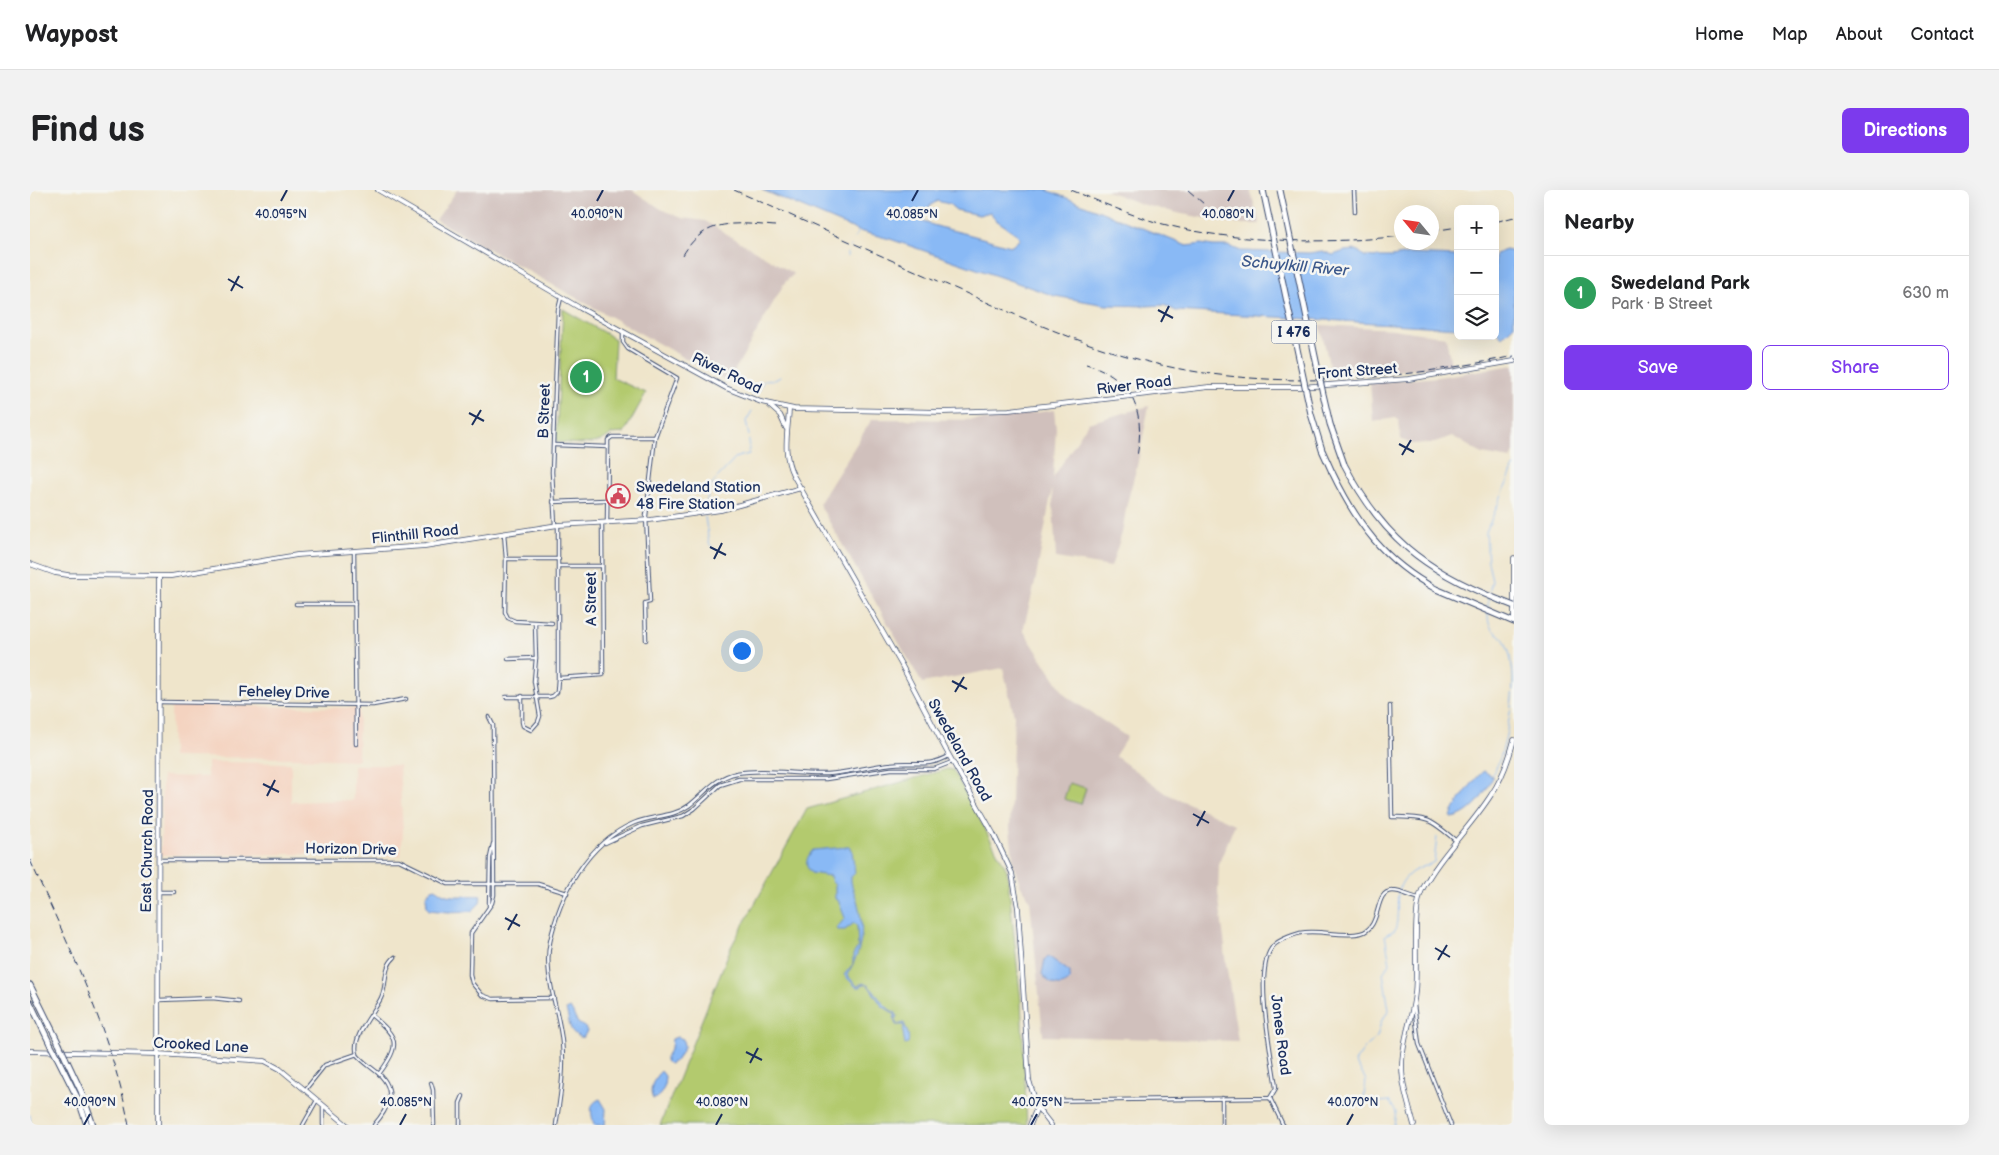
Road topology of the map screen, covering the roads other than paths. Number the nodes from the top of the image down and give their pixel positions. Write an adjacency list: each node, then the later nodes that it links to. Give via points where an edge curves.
1 (378, 190): 6 (street, River Road)
2 (1264, 190): 34 (highway, I 476, bridge, via 1313,420 1322,450 1356,518 1382,549 1424,582)
3 (1280, 190): 33 (highway, I 476, bridge, via 1330,424 1344,464 1365,502 1414,555 1450,579)
4 (1354, 190): 5 (street)
5 (1354, 212)
6 (561, 297): 7 (street, River Road); 14 (street, B Street)
7 (623, 332): 10 (street, River Road, via 726,388); 13 (street, via 623,342 628,349 677,378)
8 (1514, 361): 9 (street, Front Street, via 1409,379 1300,387)
9 (1200, 388): 11 (street, River Road, via 1074,404 980,411)
10 (768, 404): 11 (street, River Road); 12 (street, via 780,415)
11 (789, 408): 12 (street, Swedeland Road)
12 (786, 429): 16 (street, Swedeland Road, via 788,461)
13 (655, 437): 15 (street, via 612,437 608,440); 19 (street)
14 (554, 445): 15 (street); 18 (street, B Street)
15 (608, 447): 17 (street, A Street)
16 (801, 488): 19 (street, Flinthill Road, via 721,510); 51 (street, Swedeland Road, via 894,650)
17 (606, 500): 18 (street); 20 (street, A Street)
18 (553, 502): 21 (street, B Street)
19 (646, 521): 20 (street, Flinthill Road); 37 (street, via 650,602 646,603)
20 (604, 523): 21 (street, Flinthill Road); 29 (street, A Street)
21 (556, 525): 22 (street, Flinthill Road); 26 (street, B Street)
22 (504, 534): 23 (street, Flinthill Road, via 418,547); 25 (street)
23 (354, 551): 30 (street, Flinthill Road, via 297,555); 32 (street)
24 (1514, 558): 34 (street)
25 (506, 559): 26 (street); 35 (street, via 505,612 515,621)
26 (559, 559): 28 (street, B Street)
27 (30, 564): 30 (street, Flinthill Road, via 68,575)
28 (559, 566): 29 (street); 40 (street, B Street)
29 (602, 566): 40 (street, A Street, via 602,675)
30 (159, 577): 45 (street, East Church Road)
31 (296, 604): 32 (street)
32 (354, 604): 46 (street)
33 (1514, 606)
34 (1514, 620)
35 (535, 623): 36 (street); 38 (street)
36 (552, 623)
37 (646, 640)
38 (536, 658): 39 (street); 43 (street, via 534,681)
39 (508, 659)
40 (558, 678): 43 (street, via 557,692 553,696)
41 (522, 696): 42 (street); 43 (street); 43 (street, via 523,726 531,730 540,716)
42 (506, 697)
43 (538, 697)
44 (406, 698): 46 (street, Feheley Drive, via 381,704)
45 (160, 702): 46 (street, Feheley Drive); 56 (street, East Church Road)
46 (355, 704): 50 (street)
47 (1390, 706): 54 (street, via 1392,817 1425,818)
48 (489, 717): 53 (street, via 492,725)
49 (1514, 740): 54 (street, via 1495,789)
50 (356, 744)
51 (949, 756): 52 (street, Swedeland Road); 55 (street, via 931,764 890,764 832,773 733,774 714,782 680,811 633,823)
52 (953, 762): 55 (street, via 934,769 891,769 826,780 739,779 720,785 680,817 642,826); 82 (street, Swedeland Road, via 993,833 1014,880 1024,982 1027,1068)
53 (494, 840): 57 (street); 58 (street)
54 (1456, 840): 62 (street)
55 (602, 845): 61 (street, via 580,868)
56 (158, 860): 57 (street, Horizon Drive, via 396,860 448,884); 59 (street, East Church Road)
57 (489, 883): 58 (street, Horizon Drive); 63 (street)
58 (494, 883): 61 (street, Horizon Drive, via 538,884); 63 (street, via 494,897)
59 (158, 892): 60 (street); 67 (street, East Church Road)
60 (174, 892)
61 (567, 893): 66 (street, via 548,952 548,972)
62 (1419, 898): 70 (street); 80 (street, Jones Road, via 1394,891 1385,893 1374,923 1361,933 1301,933 1280,941 1270,949 1263,987 1276,1088)
63 (488, 907): 66 (street, via 470,935 470,975 475,989 493,999)
64 (395, 957): 71 (street, via 387,966 383,994)
65 (30, 985): 86 (highway, bridge)
66 (554, 998): 94 (street, via 563,1060)
67 (159, 1000): 68 (street, via 212,998); 73 (street, East Church Road)
68 (239, 1001)
69 (30, 1002): 85 (highway, bridge)
70 (1413, 1004): 99 (street, via 1403,1044 1402,1067); 100 (street, via 1421,1050)
71 (371, 1015): 74 (street, via 357,1039); 75 (street, via 387,1028 394,1040 392,1056)
72 (30, 1051): 73 (street, Crooked Lane)
73 (158, 1054): 77 (street, Crooked Lane, via 265,1061); 87 (street, East Church Road)
74 (357, 1054): 75 (street); 77 (street, via 325,1065)
75 (379, 1074): 91 (street, via 388,1088 388,1103)
76 (431, 1083): 92 (street)
77 (305, 1090): 81 (street, Crooked Lane)
78 (462, 1096): 93 (street)
79 (1222, 1098): 80 (street, Jones Road); 82 (street, Jones Road); 97 (street)
80 (1270, 1098): 98 (street)
81 (317, 1100): 83 (street, Crooked Lane); 88 (street)
82 (1035, 1101): 84 (street, Swedeland Road)
83 (323, 1106): 89 (street); 90 (street, Crooked Lane)
84 (1037, 1106): 95 (street); 96 (street, Swedeland Road)
85 (87, 1125)
86 (93, 1125)
87 (158, 1125)
88 (303, 1125)
89 (323, 1125)
90 (347, 1125)
91 (374, 1125)
92 (434, 1125)
93 (460, 1125)
94 (556, 1125)
95 (1030, 1125)
96 (1051, 1125)
97 (1222, 1125)
98 (1283, 1125)
99 (1414, 1125)
100 (1451, 1125)

